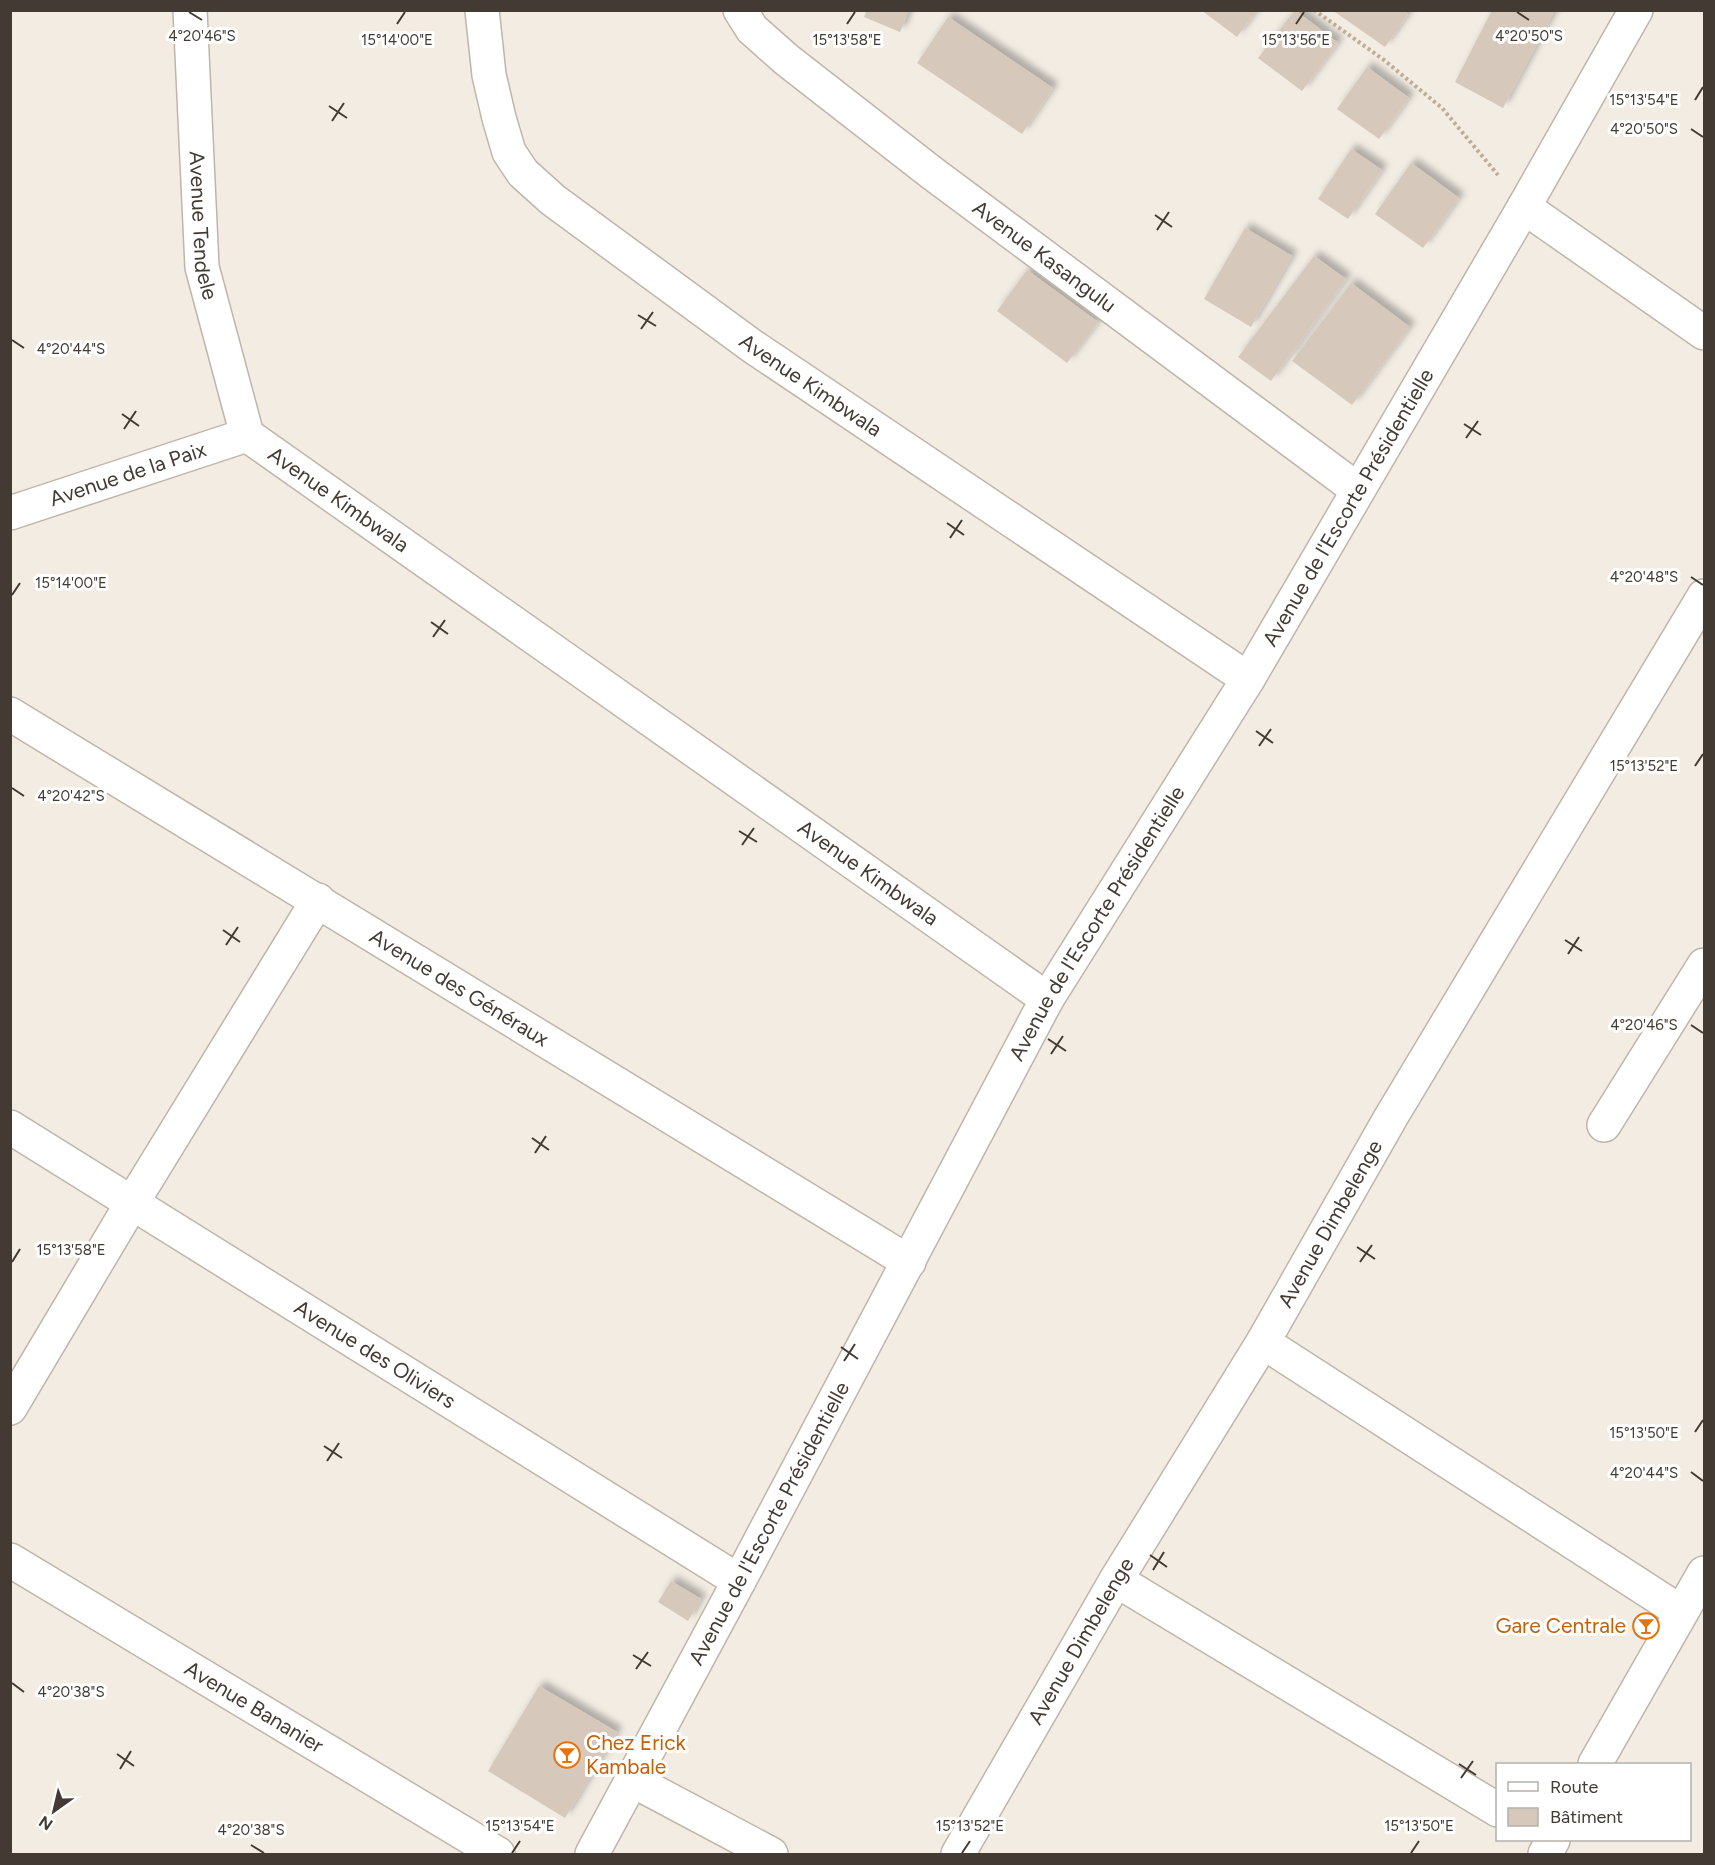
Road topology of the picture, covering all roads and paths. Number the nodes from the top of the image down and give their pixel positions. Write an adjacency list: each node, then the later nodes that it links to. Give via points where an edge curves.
1 (190, 10): 8 (street, Avenue Tendele, via 202,267)
2 (482, 10): 12 (street, Avenue Kimbwala, via 489,75 509,152 523,173 553,200 752,346)
3 (740, 10): 9 (street, Avenue Kasangulu, via 752,29 778,52 932,173)
4 (1314, 10): 6 (path, via 1442,108)
5 (1636, 10): 6 (street, Avenue de l'Escorte Présidentielle)
6 (1524, 207): 7 (street); 9 (street, Avenue de l'Escorte Présidentielle)
7 (1704, 333)
8 (247, 435): 10 (street, Avenue de la Paix); 16 (street, Avenue Kimbwala)
9 (1358, 490): 12 (street, Avenue de l'Escorte Présidentielle)
10 (10, 513)
11 (1704, 596): 21 (street, Avenue Dimbelenge, via 1391,1117)
12 (1248, 679): 16 (street, Avenue de l'Escorte Présidentielle)
13 (10, 714): 14 (street, Avenue des Généraux)
14 (318, 900): 19 (street); 20 (street, Avenue des Généraux)
15 (1704, 965): 17 (street)
16 (1047, 999): 20 (street, Avenue de l'Escorte Présidentielle)
17 (1604, 1125)
18 (10, 1127): 19 (street, Avenue des Oliviers)
19 (132, 1203): 22 (street); 26 (street, Avenue des Oliviers)
20 (909, 1262): 26 (street, Avenue de l'Escorte Présidentielle)
21 (1263, 1342): 25 (street, Avenue Dimbelenge); 27 (street)
22 (10, 1408)
23 (10, 1560): 31 (street, Avenue Bananier)
24 (1704, 1573): 27 (street)
25 (1116, 1580): 30 (street); 34 (street, Avenue Dimbelenge)
26 (740, 1581): 29 (street, Avenue de l'Escorte Présidentielle)
27 (1681, 1612): 28 (street)
28 (1596, 1763)
29 (632, 1780): 32 (street, Avenue de l'Escorte Présidentielle); 33 (street)
30 (1496, 1809)
31 (498, 1854)
32 (592, 1854)
33 (771, 1854)
34 (958, 1854)

